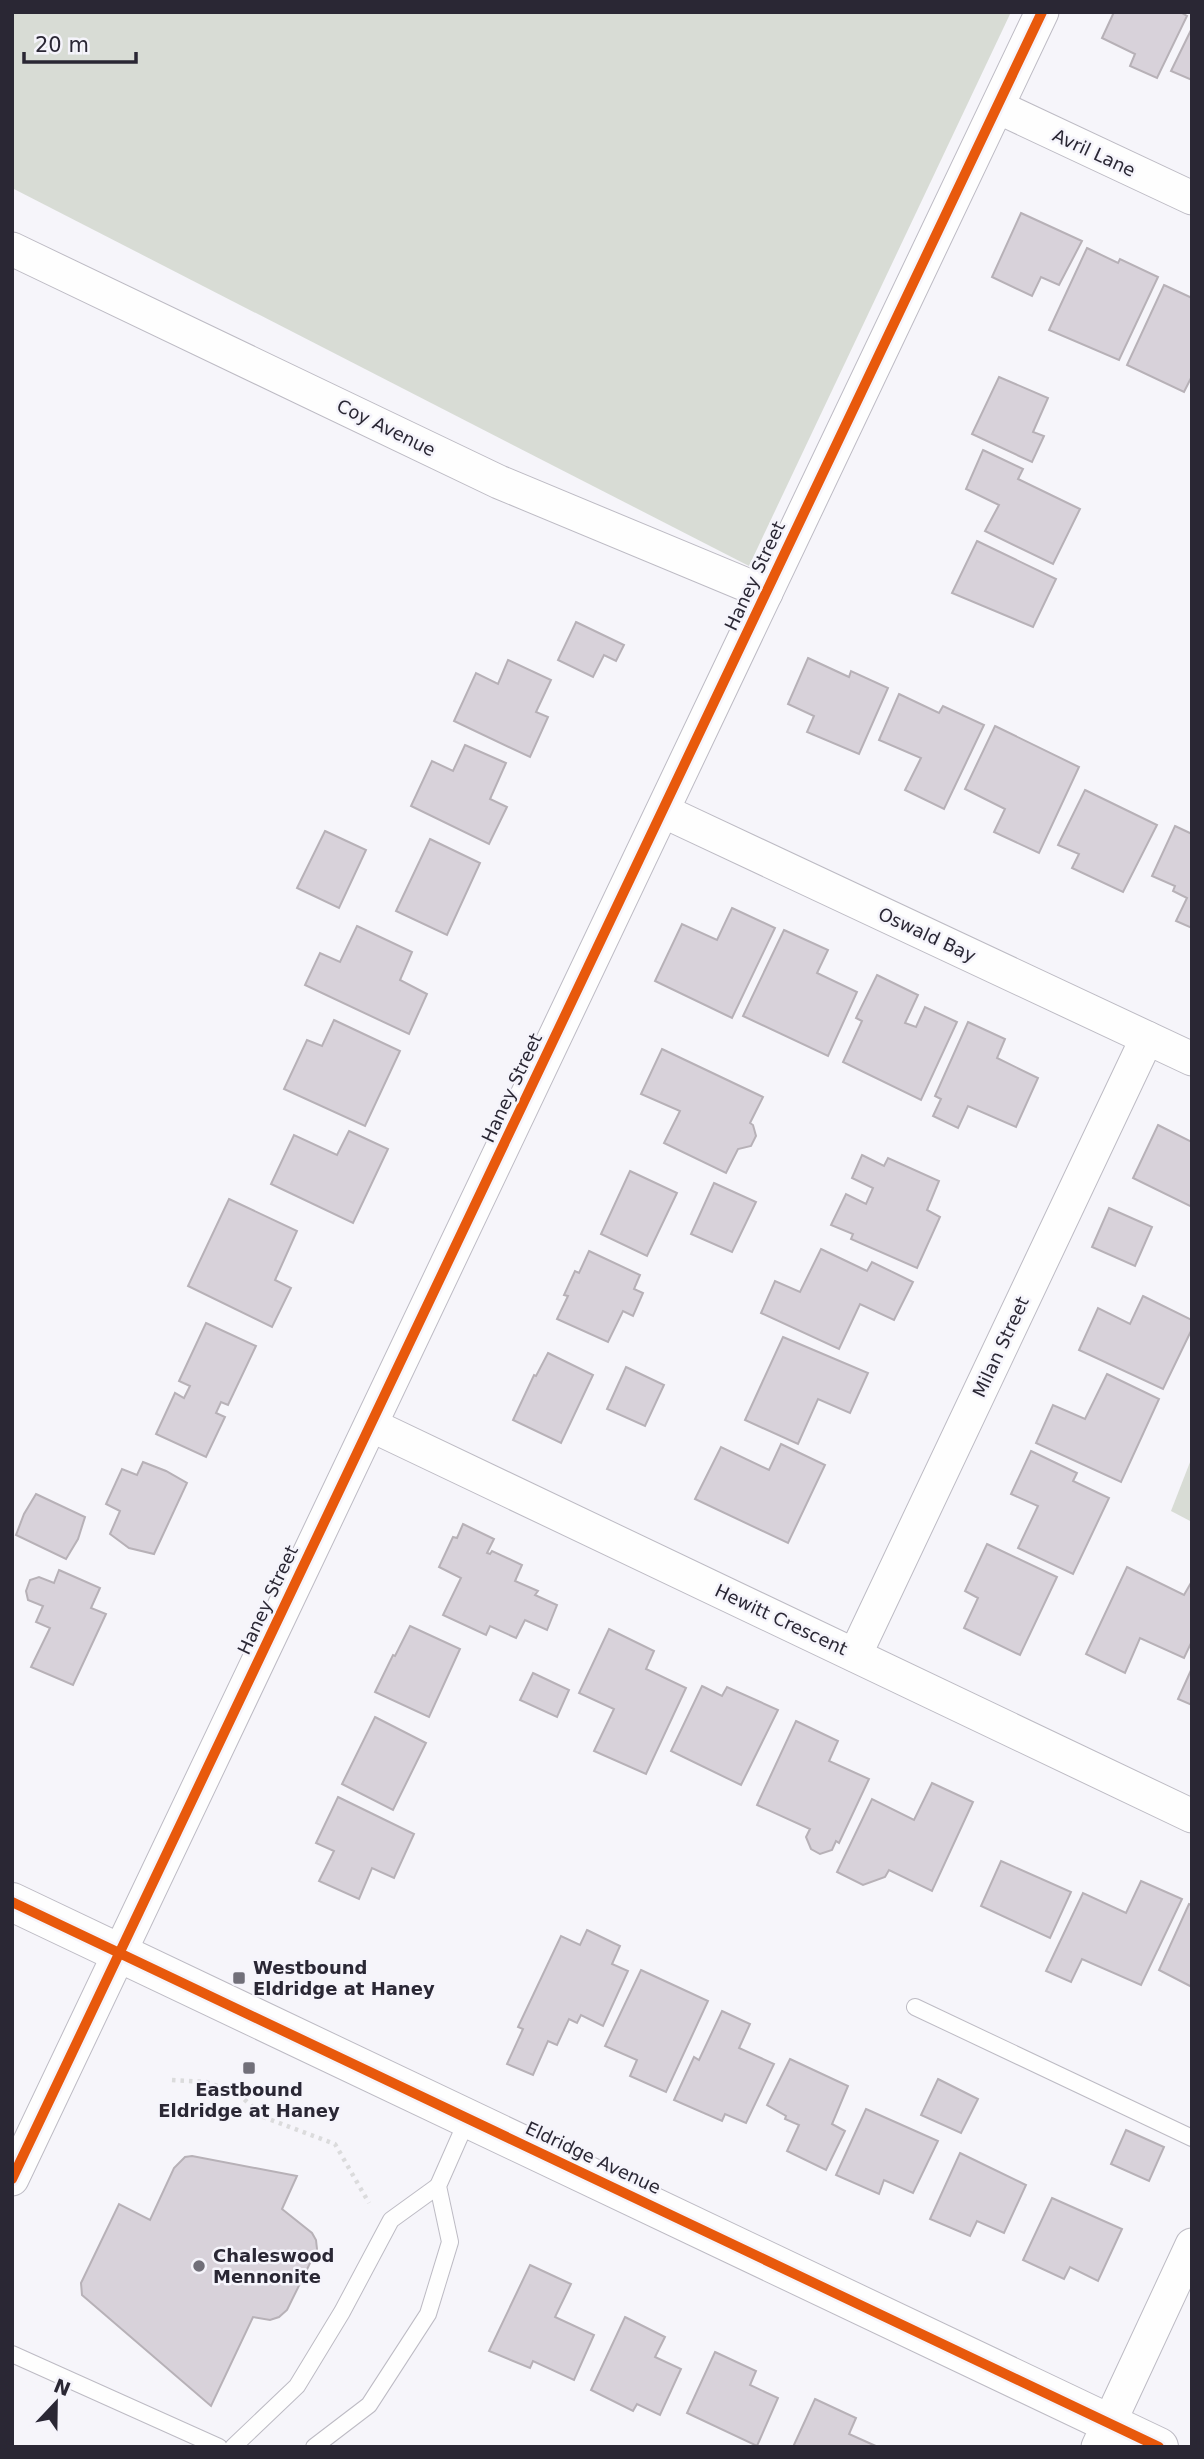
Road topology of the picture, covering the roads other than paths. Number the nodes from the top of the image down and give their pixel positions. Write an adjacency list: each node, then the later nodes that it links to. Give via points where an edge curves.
1 (1042, 12): 2 (street, Haney Street)
2 (998, 107): 3 (street, Avril Lane); 5 (street, Haney Street)
3 (1192, 198)
4 (12, 249): 5 (street, Coy Avenue, via 499,482)
5 (766, 593): 6 (street, Haney Street)
6 (663, 811): 7 (street, Oswald Bay); 9 (street, Haney Street)
7 (1147, 1038): 8 (street, Oswald Bay); 10 (street, Milan Street)
8 (1192, 1059)
9 (371, 1425): 10 (street, Hewitt Crescent); 13 (street, Haney Street)
10 (855, 1655): 11 (street, Hewitt Crescent)
11 (1192, 1816)
12 (12, 1902): 13 (street, Eldridge Avenue)
13 (120, 1952): 15 (street, Eldridge Avenue); 17 (street, Haney Street)
14 (915, 2007): 16 (lane)
15 (468, 2118): 18 (lane); 21 (street, Eldridge Avenue)
16 (1192, 2138)
17 (12, 2179)
18 (438, 2186): 23 (lane, via 391,2220 297,2386); 24 (lane, via 450,2242 428,2314 369,2404)
19 (1192, 2245): 21 (street)
20 (12, 2354): 22 (lane)
21 (1103, 2435): 25 (street, Eldridge Avenue)
22 (219, 2447)
23 (233, 2447)
24 (314, 2447)
25 (1159, 2447)

